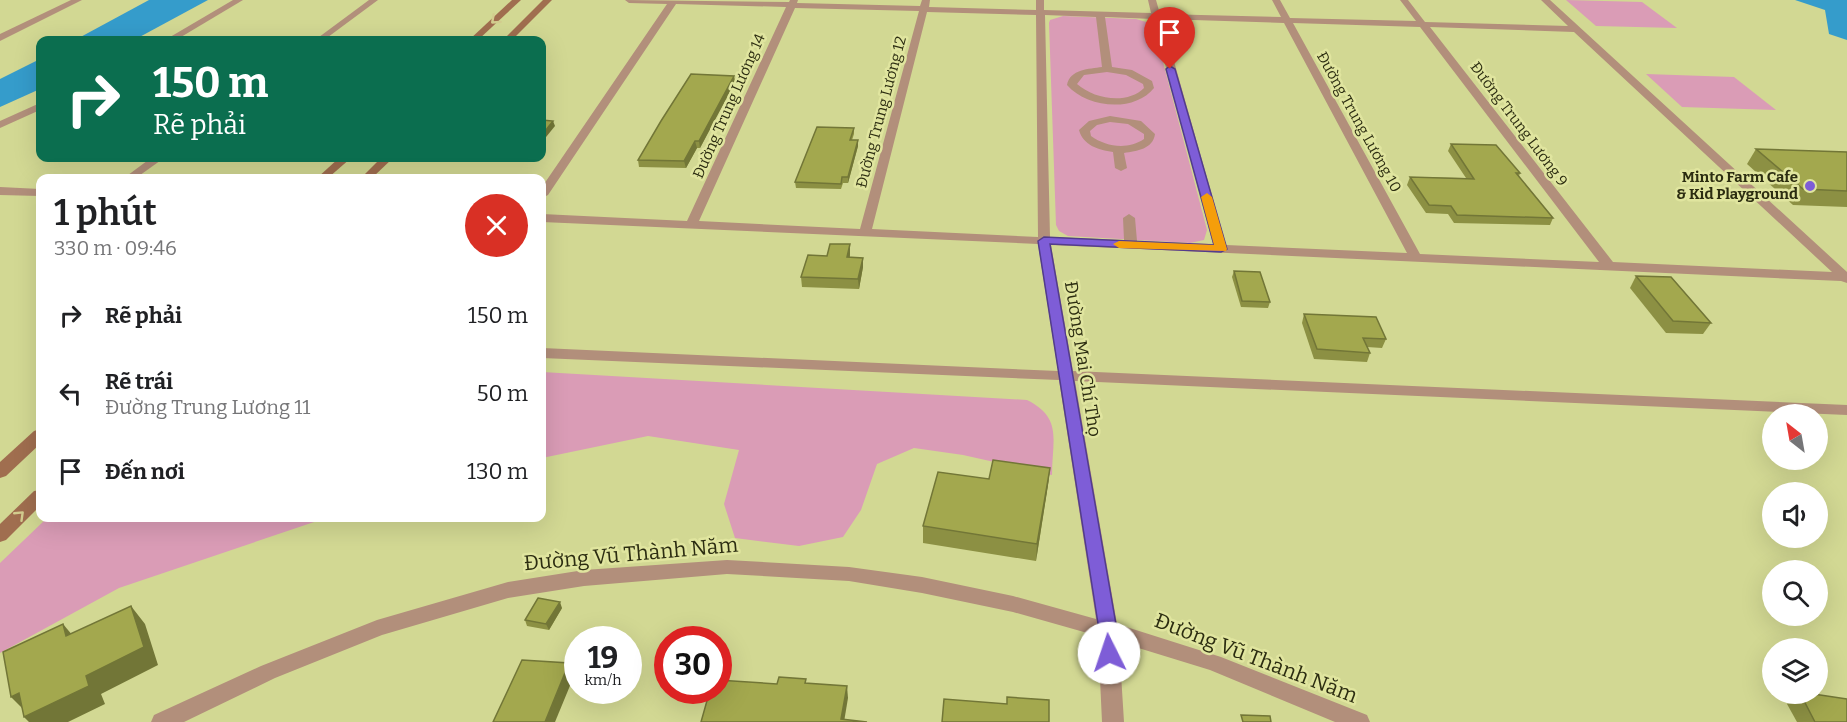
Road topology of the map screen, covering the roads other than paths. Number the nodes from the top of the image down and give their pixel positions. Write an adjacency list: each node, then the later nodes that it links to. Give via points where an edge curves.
1 (78, 0): 24 (street)
2 (239, 0): 20 (street)
3 (375, 0): 21 (street)
4 (517, 0): 22 (street, one-way to 22)
5 (548, 0): 23 (street)
6 (629, 0): 11 (street)
7 (1152, 0): 16 (street)
8 (1276, 0): 17 (street, Đường Trung Lương 10)
9 (1404, 0): 18 (street, Đường Trung Lương 9)
10 (1545, 0): 19 (street)
11 (673, 1): 12 (street); 38 (street)
12 (793, 2): 13 (street); 43 (street, Đường Trung Lương 14)
13 (925, 4): 14 (street); 44 (street, Đường Trung Lương 12)
14 (1040, 6): 15 (street); 45 (street, Đường Mai Chí Thọ)
15 (1100, 14): 16 (street); 25 (street)
16 (1155, 16): 17 (street); 47 (street)
17 (1286, 20): 18 (street); 48 (street, Đường Trung Lương 10)
18 (1424, 24): 19 (street); 49 (street, Đường Trung Lương 9)
19 (1576, 29): 50 (street)
20 (177, 36)
21 (325, 36)
22 (477, 36)
23 (511, 36)
24 (0, 38)
25 (1107, 69): 26 (street, via 1081,73 1072,85 1082,94); 26 (street, via 1138,75 1149,88 1141,96)
26 (1112, 101): 28 (street)
27 (36, 108): 29 (street)
28 (1117, 119): 30 (street, via 1141,125 1150,137 1137,147); 30 (street, via 1093,123 1084,134 1092,142)
29 (0, 125)
30 (1118, 149): 34 (street)
31 (152, 162): 35 (street)
32 (340, 162): 36 (street)
33 (383, 162): 37 (street)
34 (1121, 168)
35 (135, 174)
36 (327, 174)
37 (370, 174)
38 (546, 189)
39 (0, 191): 40 (street)
40 (36, 193)
41 (546, 218): 43 (street)
42 (1129, 218): 46 (street)
43 (692, 224): 44 (street)
44 (865, 232): 45 (street)
45 (1044, 241): 46 (street); 52 (street, Đường Mai Chí Thọ)
46 (1131, 245): 47 (street)
47 (1221, 249): 48 (street)
48 (1416, 258): 49 (street)
49 (1610, 267): 50 (street)
50 (1846, 278)
51 (546, 353): 52 (street)
52 (1066, 377): 53 (street); 58 (street, Đường Mai Chí Thọ)
53 (1847, 410)
54 (36, 439): 55 (street)
55 (0, 472)
56 (36, 500): 57 (street, one-way to 56)
57 (0, 535)
58 (1108, 630): 59 (street, Đường Vũ Thành Năm, via 1013,604 849,574 727,567 584,578 508,590 377,628 268,672); 60 (street, Đường Mai Chí Thọ); 61 (street, Đường Vũ Thành Năm, via 1214,663)
59 (162, 722)
60 (1113, 722)
61 (1359, 722)

